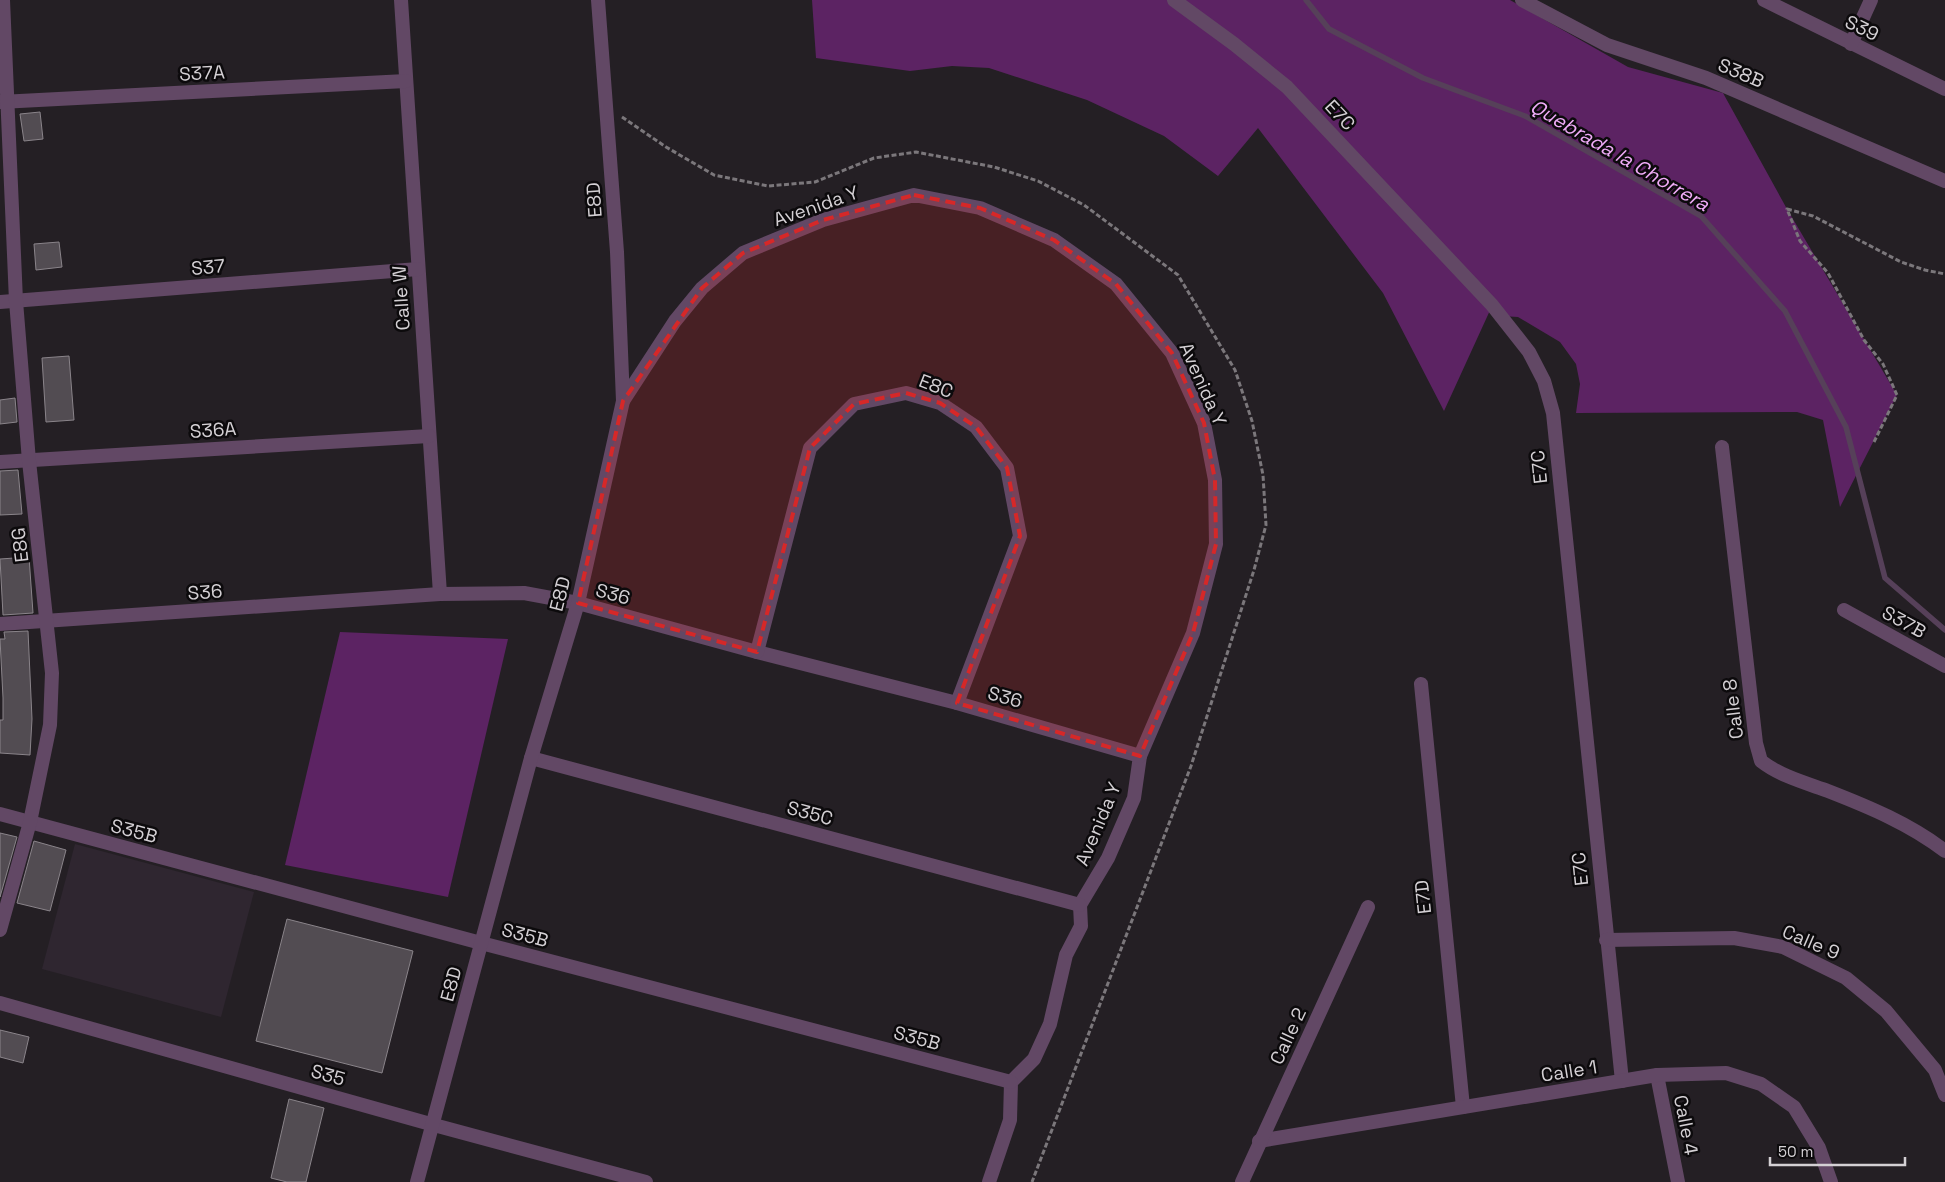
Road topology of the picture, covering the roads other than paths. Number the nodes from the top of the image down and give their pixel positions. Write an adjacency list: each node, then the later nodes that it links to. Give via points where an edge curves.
1 (3, 0): 11 (street, E8G)
2 (400, 0): 9 (street, Calle W)
3 (598, 0): 16 (street, E8D)
4 (1174, 0): 38 (street, E7C, via 1287,87 1492,305 1529,352 1544,381 1553,414)
5 (1522, 0): 12 (street, S38B, via 1607,45 1706,78)
6 (1764, 0): 8 (street, S39)
7 (1871, 0): 8 (street)
8 (1851, 44): 10 (street, S39)
9 (406, 81): 11 (street, S37A); 13 (street, Calle W)
10 (1945, 89)
11 (4, 102): 14 (street, E8G)
12 (1945, 181)
13 (418, 269): 14 (street, S37); 17 (street, Calle W)
14 (16, 301): 15 (street, S37); 19 (street, E8G)
15 (0, 302)
16 (623, 401): 22 (street, E8D); 30 (street, Avenida Y, via 675,321 702,288 743,253 824,220 914,195 980,208 1054,240 1116,284 1172,353 1204,423 1215,480 1216,544 1194,633)
17 (429, 436): 19 (street, S36A); 21 (street, Calle W)
18 (1722, 447): 34 (street, Calle 8, via 1754,733 1761,761 1780,773 1859,803 1916,831)
19 (29, 461): 20 (street, S36A); 24 (street, E8G)
20 (0, 462)
21 (440, 594): 22 (street, S36, via 524,593); 24 (street, S36)
22 (578, 603): 26 (street, S36); 31 (street, E8D)
23 (1844, 610): 27 (street, S37B)
24 (47, 622): 25 (street, S36); 33 (street, E8G, via 52,674 50,725)
25 (0, 624)
26 (757, 652): 29 (street, S36); 29 (street, E8C, via 810,448 854,404 906,394 940,403 976,427 1007,468 1020,536)
27 (1945, 666)
28 (1421, 684): 45 (street, E7D)
29 (957, 703): 30 (street, S36)
30 (1140, 756): 35 (street, Avenida Y, via 1134,798 1108,858)
31 (531, 758): 35 (street, S35C); 39 (street, E8D)
32 (0, 814): 33 (street, S35B)
33 (30, 822): 37 (street, E8G); 39 (street, S35B)
34 (1945, 851)
35 (1080, 905): 43 (street, Avenida Y, via 1081,926 1066,955 1050,1024 1034,1059)
36 (1368, 907): 47 (street, Calle 2)
37 (0, 930)
38 (1606, 940): 42 (street, E7C); 44 (street, Calle 9, via 1734,938 1784,947 1846,978 1886,1011 1934,1070)
39 (482, 943): 43 (street, S35B); 46 (street, E8D)
40 (0, 1003): 46 (street, S35)
41 (1657, 1075): 42 (street, Calle 1); 52 (street, Calle 4); 53 (street, Calle 1, via 1726,1073 1760,1084 1794,1107 1819,1148)
42 (1622, 1081): 45 (street, Calle 1)
43 (1012, 1082): 50 (street, via 1010,1120)
44 (1945, 1095)
45 (1463, 1107): 47 (street, Calle 1)
46 (434, 1125): 48 (street, E8D); 49 (street, S35)
47 (1259, 1141): 51 (street, Calle 2)
48 (417, 1182)
49 (646, 1182)
50 (989, 1182)
51 (1242, 1182)
52 (1678, 1182)
53 (1831, 1182)

